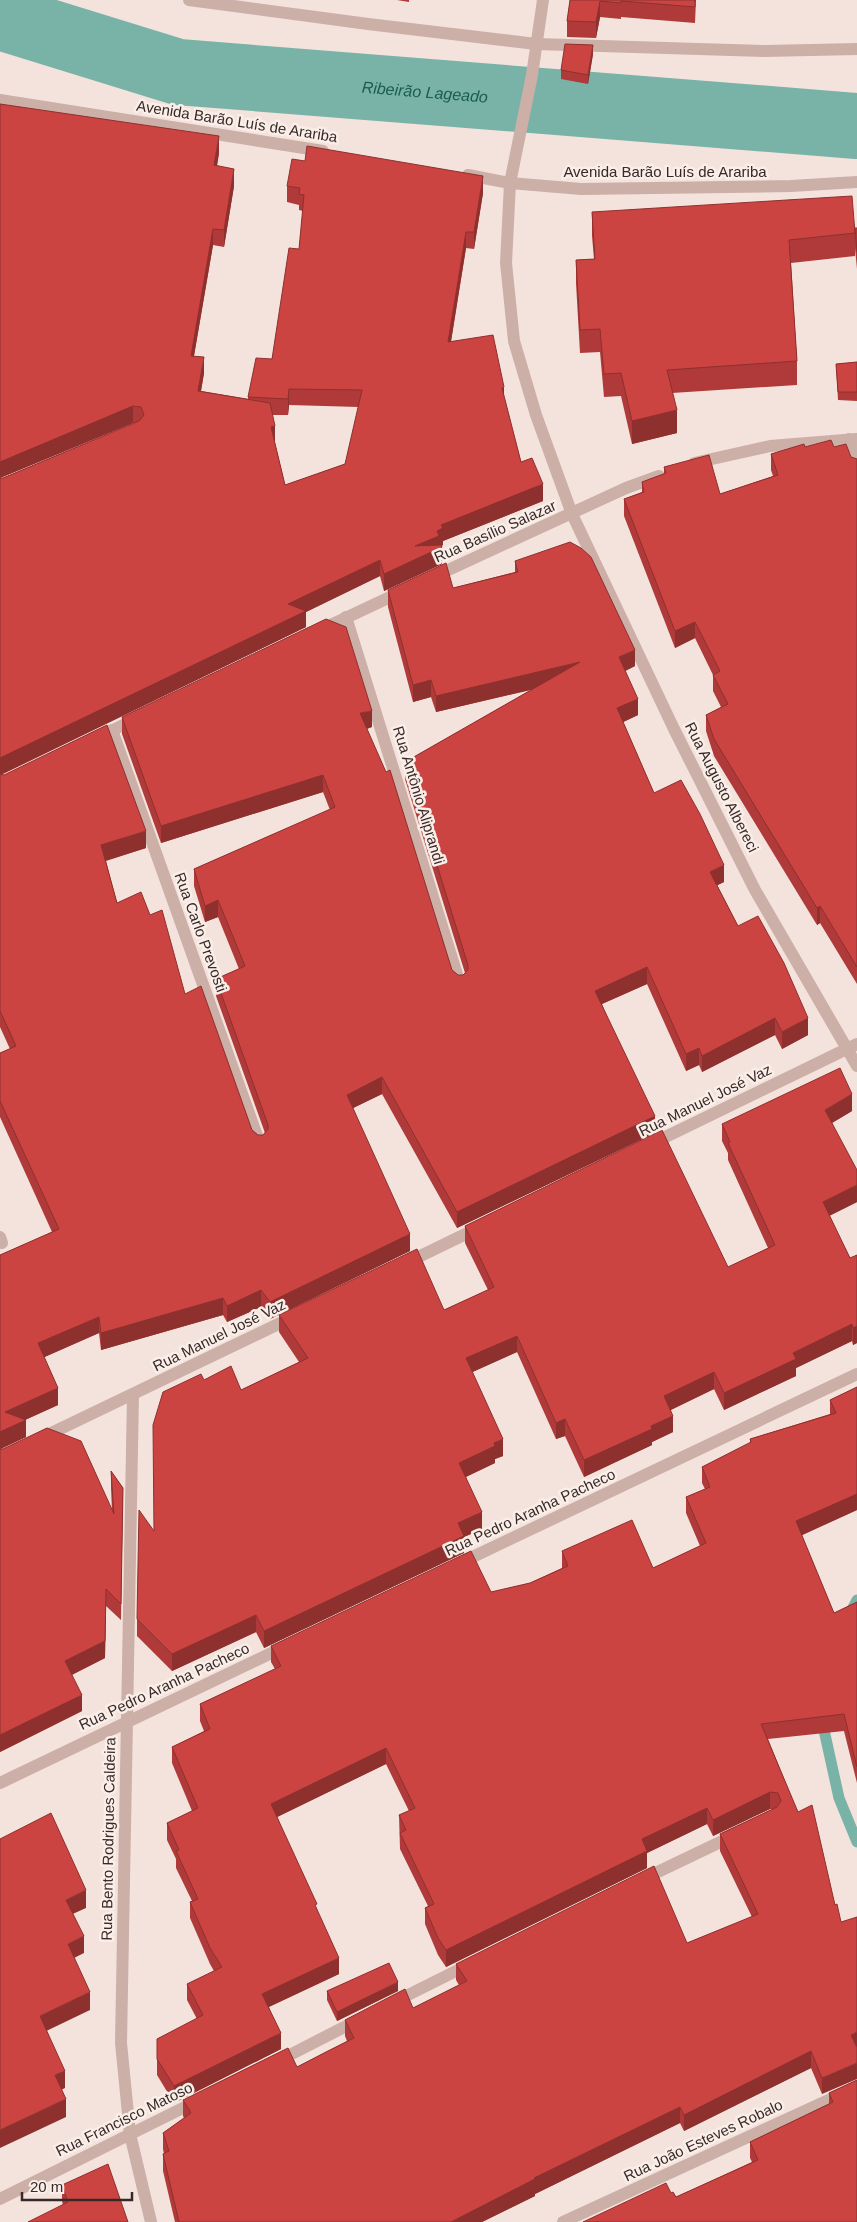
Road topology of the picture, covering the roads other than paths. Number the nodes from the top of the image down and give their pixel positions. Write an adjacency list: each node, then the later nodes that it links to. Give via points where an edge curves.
1 (189, 0): 3 (street)
2 (542, 0): 3 (street, Rua Augusto Albereci)
3 (536, 44): 4 (street, via 764,51); 9 (street, Rua Augusto Albereci)
4 (857, 49)
5 (0, 100): 6 (street, Avenida Barão Luís de Arariba)
6 (336, 154)
7 (454, 172): 9 (street, Avenida Barão Luís de Arariba)
8 (857, 182): 9 (street, Avenida Barão Luís de Arariba, via 581,189)
9 (510, 183): 12 (street, Rua Augusto Albereci, via 506,263 514,341 536,415)
10 (853, 439): 11 (street); 12 (street, Rua Basílio Salazar, via 770,446 695,462 626,488)
11 (857, 468)
12 (572, 514): 13 (street, Rua Basílio Salazar); 19 (street, Rua Augusto Albereci, via 755,890)
13 (346, 616): 14 (street, Rua Basílio Salazar); 18 (street, Rua Antônio Aliprandi)
14 (312, 633)
15 (147, 714): 16 (street)
16 (112, 730): 17 (street); 21 (street, Rua Carlo Prevosti)
17 (86, 743)
18 (460, 984)
19 (853, 1046): 20 (street, Rua Augusto Albereci); 22 (street, Rua Manuel José Vaz)
20 (857, 1066)
21 (260, 1144)
22 (643, 1148)
23 (491, 1221): 24 (street)
24 (392, 1269)
25 (303, 1312): 27 (street, Rua Manuel José Vaz)
26 (857, 1374): 29 (street, Rua Pedro Aranha Pacheco)
27 (133, 1395): 28 (street, Rua Manuel José Vaz); 31 (street, Rua Bento Rodrigues Caldeira)
28 (27, 1445)
29 (451, 1568)
30 (298, 1640): 31 (street, Rua Pedro Aranha Pacheco)
31 (126, 1722): 32 (street, Rua Pedro Aranha Pacheco); 39 (street, Rua Bento Rodrigues Caldeira, via 121,2043)
32 (0, 1783)
33 (747, 1829): 34 (street)
34 (634, 1883)
35 (485, 1956): 36 (street)
36 (266, 2067)
37 (857, 2087): 42 (street, Rua João Esteves Robalo)
38 (213, 2094): 39 (street, Rua Francisco Matoso)
39 (130, 2134): 40 (street, Rua Francisco Matoso); 41 (street, Rua Bento Rodrigues Caldeira)
40 (0, 2199)
41 (151, 2222)
42 (563, 2222)

